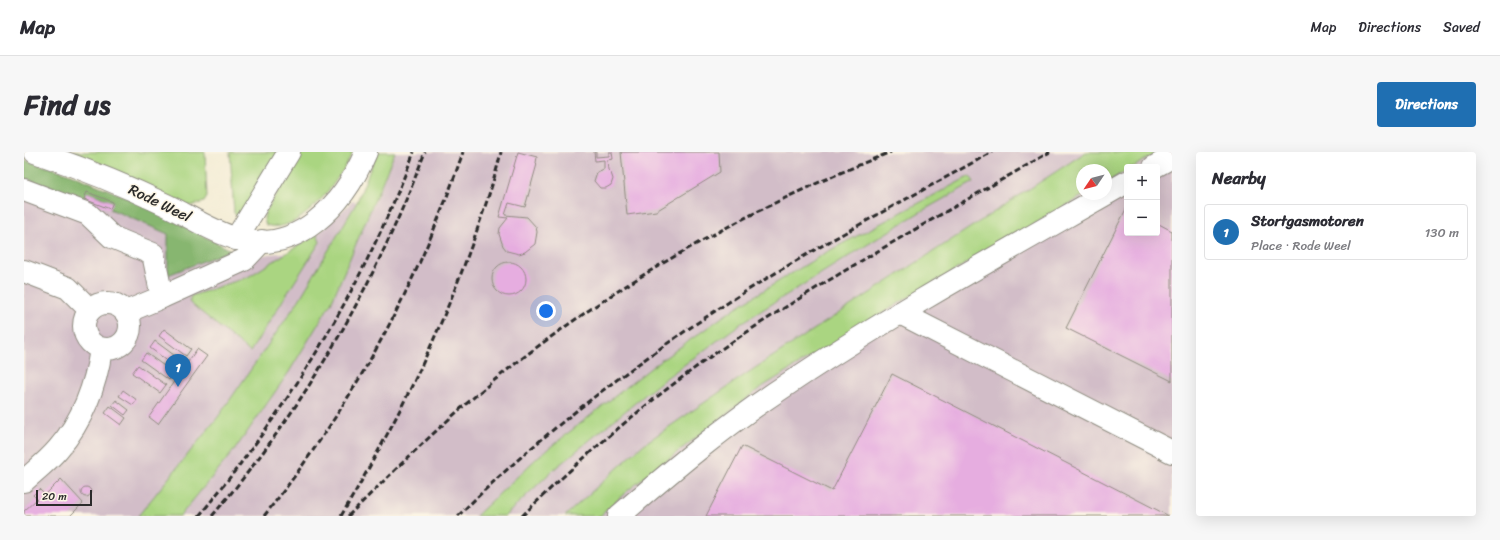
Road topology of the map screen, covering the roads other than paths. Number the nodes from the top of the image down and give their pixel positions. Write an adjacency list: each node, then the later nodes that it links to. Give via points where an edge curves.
1 (35, 152): 8 (street, Rode Weel, via 122,185)
2 (290, 152): 8 (street)
3 (366, 152): 9 (street, Rode Weel, via 352,182 326,215 286,238)
4 (1172, 156): 5 (street)
5 (1159, 164)
6 (1124, 184): 14 (street)
7 (24, 190): 11 (street, via 88,214 112,237 153,254)
8 (236, 238): 9 (street, Rode Weel)
9 (262, 242): 11 (street, via 244,260)
10 (24, 271): 12 (street, via 68,288)
11 (162, 297): 13 (street)
12 (90, 310): 13 (street, via 104,302 120,306); 15 (street, via 84,324 85,332 94,346)
13 (126, 312): 15 (street, via 131,325 127,339 116,348)
14 (900, 313): 16 (street); 18 (street, via 778,391 730,426)
15 (102, 349): 17 (street, via 98,369 73,430 57,450)
16 (1172, 452)
17 (24, 481)
18 (619, 516)

